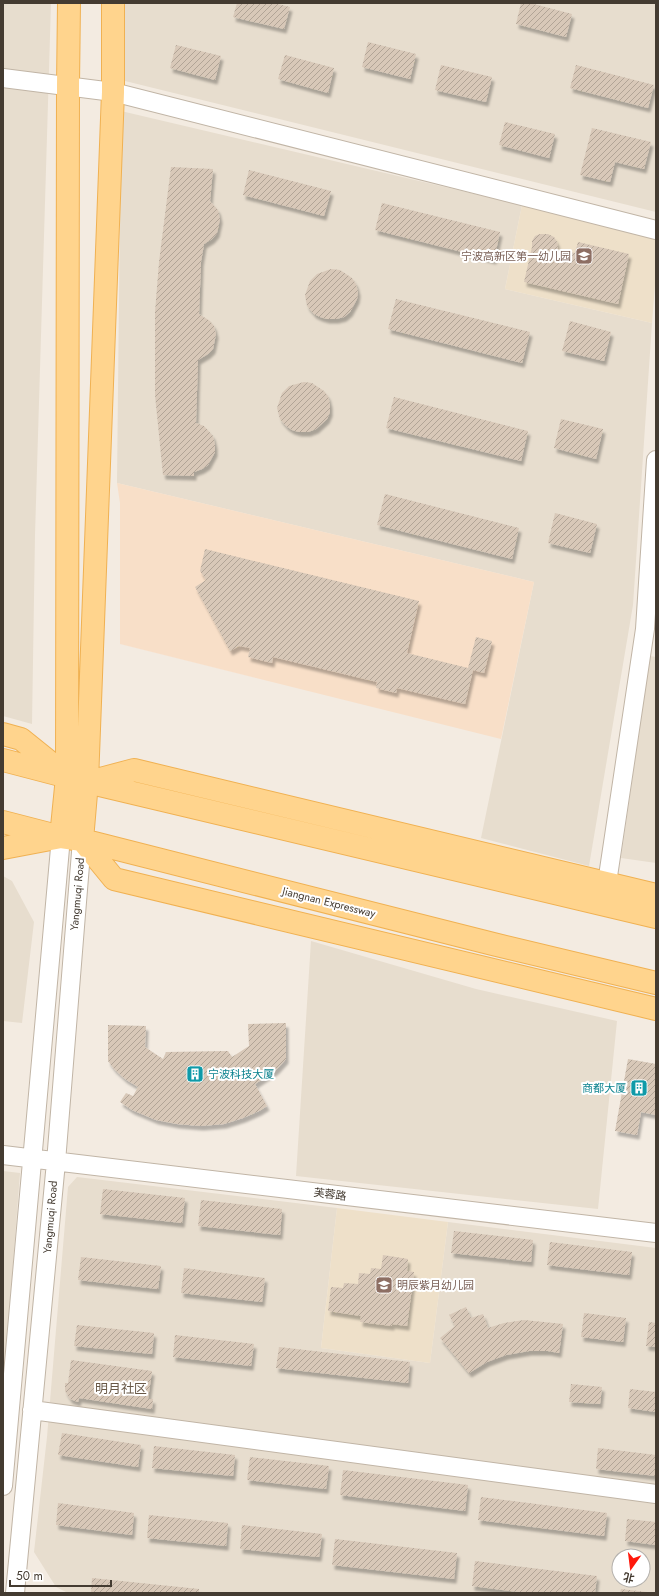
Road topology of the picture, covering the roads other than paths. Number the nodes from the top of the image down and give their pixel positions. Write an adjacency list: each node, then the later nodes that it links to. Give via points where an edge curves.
1 (69, 3): 4 (main road)
2 (113, 3): 5 (main road)
3 (3, 78): 4 (street)
4 (68, 85): 5 (street); 11 (main road)
5 (113, 92): 6 (street); 11 (main road)
6 (656, 230)
7 (656, 460): 8 (street)
8 (650, 629): 15 (street)
9 (3, 734): 11 (main road, via 21,739)
10 (3, 760): 11 (main road)
11 (77, 780): 13 (main road); 15 (main road, via 134,770); 17 (main road)
12 (3, 822): 13 (main road, Jiangnan Expressway)
13 (71, 838): 14 (main road); 18 (main road, Jiangnan Expressway); 19 (main road, via 114,879); 21 (street, Yangmuqi Road); 22 (street, Yangmuqi Road)
14 (3, 848)
15 (607, 883): 16 (main road)
16 (656, 895)
17 (656, 917)
18 (656, 983)
19 (656, 1010)
20 (3, 1156): 21 (street, 芙蓉路)
21 (33, 1159): 22 (street, 芙蓉路); 25 (street, Yangmuqi Road)
22 (56, 1162): 23 (street, 芙蓉路); 24 (street, Yangmuqi Road)
23 (656, 1233)
24 (32, 1410): 26 (street); 27 (street, Yangmuqi Road)
25 (3, 1486)
26 (656, 1494)
27 (16, 1593)

